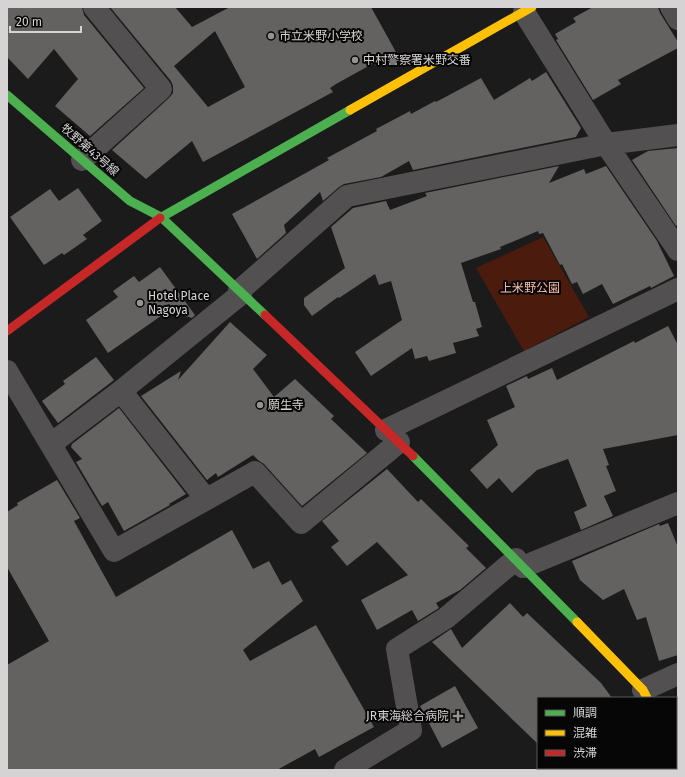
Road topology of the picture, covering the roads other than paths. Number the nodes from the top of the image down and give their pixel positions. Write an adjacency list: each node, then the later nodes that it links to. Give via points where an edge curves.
1 (94, 7): 8 (street, via 160,89)
2 (671, 7): 4 (street)
3 (528, 9): 7 (street); 9 (street)
4 (678, 19)
5 (7, 95): 8 (street, 牧野第43号線)
6 (678, 135): 7 (street)
7 (606, 144): 10 (street); 12 (street, via 347,196)
8 (82, 160): 9 (street, 牧野第43号線, via 130,201)
9 (161, 217): 12 (street, 牧野第43号線); 13 (street)
10 (678, 250)
11 (678, 289): 16 (street)
12 (240, 292): 15 (street); 16 (street, 牧野第43号線)
13 (8, 329)
14 (7, 371): 17 (street)
15 (121, 391): 17 (street); 18 (street)
16 (393, 436): 18 (street, via 301,522 255,472); 20 (street, 牧野第43号線)
17 (51, 444): 18 (street, via 114,551)
18 (206, 499)
19 (678, 503): 20 (street)
20 (520, 563): 22 (street, 牧野第43号線); 23 (street, via 446,618 397,649 411,730)
21 (678, 674): 22 (street)
22 (645, 694)
23 (345, 770)

